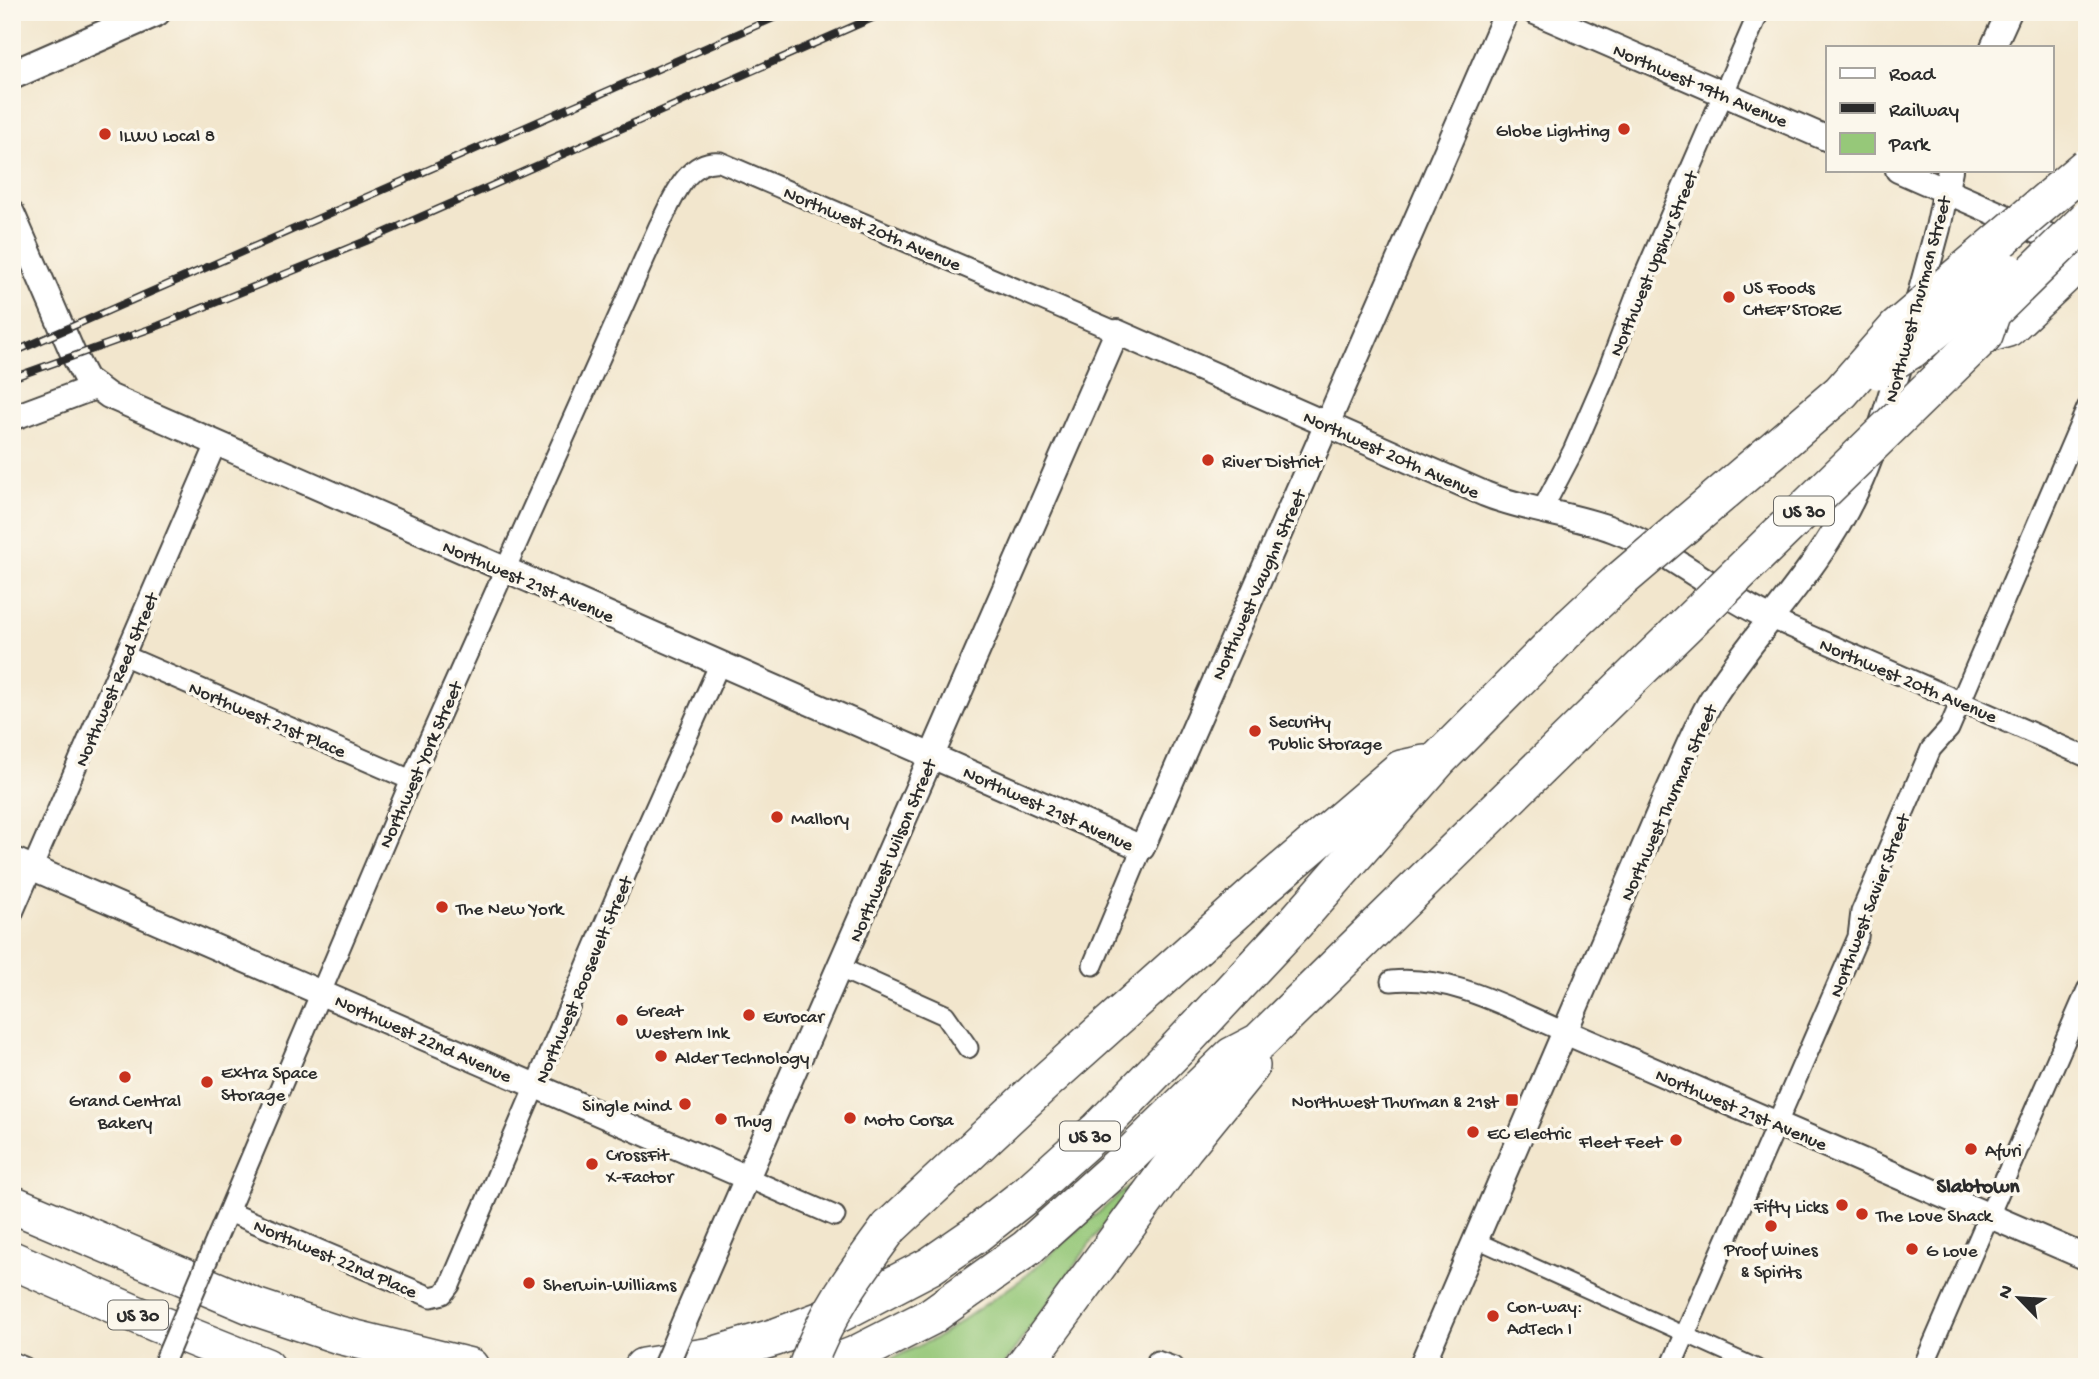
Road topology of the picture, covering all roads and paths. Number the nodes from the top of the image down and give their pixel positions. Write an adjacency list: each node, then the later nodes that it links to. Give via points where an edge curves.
1 (156, 12): 7 (main road)
2 (1507, 12): 24 (street, Northwest Vaughn Street)
3 (1535, 12): 8 (street, Northwest 19th Avenue)
4 (1759, 12): 8 (street, Northwest Upshur Street)
5 (2009, 12): 6 (street)
6 (1993, 46)
7 (12, 75)
8 (1724, 95): 9 (street, Northwest 19th Avenue); 26 (street, Northwest Upshur Street, via 1573,451)
9 (1826, 138)
10 (2087, 166): 21 (highway, US 30, bridge, via 1897,328)
11 (694, 169): 18 (street, Northwest 20th Avenue, via 720,162); 27 (street, Northwest York Street, via 659,226)
12 (1908, 172): 13 (street)
13 (1947, 180): 17 (street); 28 (street, Northwest Thurman Street, via 1908,338 1876,440 1828,542)
14 (2087, 211): 21 (highway, bridge, via 1911,350)
15 (12, 212): 20 (street, Northwest 21st Avenue, via 74,356)
16 (2087, 219): 19 (highway, US 30, bridge, via 1992,312)
17 (2087, 253): 19 (highway, via 2008,328)
18 (1117, 332): 24 (street, Northwest 20th Avenue); 32 (street, Northwest Wilson Street)
19 (1984, 335): 45 (highway, US 30, bridge)
20 (95, 387): 23 (street); 25 (street, Northwest 21st Avenue)
21 (1841, 392): 34 (highway, US 30, bridge, via 1626,575)
22 (2087, 408): 31 (street, Northwest Savier Street)
23 (12, 418)
24 (1327, 425): 26 (street, Northwest 20th Avenue, via 1485,494); 36 (street, Northwest Vaughn Street)
25 (216, 444): 27 (street, Northwest 21st Avenue); 29 (street, Northwest Reed Street)
26 (1541, 512): 28 (street, Northwest 20th Avenue, via 1612,529 1639,541 1741,605)
27 (505, 570): 30 (street, Northwest 21st Avenue); 35 (street, Northwest York Street)
28 (1772, 619): 31 (street, Northwest 20th Avenue); 44 (street, Northwest Thurman Street, via 1703,716)
29 (125, 656): 35 (street, Northwest 21st Place); 37 (street, Northwest Reed Street)
30 (720, 663): 32 (street, Northwest 21st Avenue); 47 (street, Northwest Roosevelt Street)
31 (1961, 702): 33 (street, Northwest 20th Avenue); 48 (street, Northwest Savier Street, via 1949,729 1931,749 1861,912 1858,937)
32 (932, 756): 36 (street, Northwest 21st Avenue); 40 (street, Northwest Wilson Street)
33 (2087, 757)
34 (1438, 760): 64 (highway, US 30, via 1170,1056 1059,1165 975,1235 930,1266 840,1313 725,1352); 66 (highway, bridge, via 1401,769 1262,888 889,1228 849,1282)
35 (411, 780): 42 (street, Northwest York Street)
36 (1142, 848): 39 (street, Northwest Vaughn Street)
37 (22, 864): 38 (street, Northwest Reed Street); 42 (street, Northwest 22nd Avenue)
38 (12, 915)
39 (1093, 965)
40 (840, 968): 46 (street, via 945,1015); 49 (street, Northwest Wilson Street)
41 (1391, 981): 44 (street, Northwest 21st Avenue, via 1410,979 1474,993)
42 (321, 992): 47 (street, Northwest 22nd Avenue); 51 (street, Northwest York Street)
43 (2084, 1001): 52 (street)
44 (1565, 1032): 48 (street, Northwest 21st Avenue); 54 (street, Northwest Thurman Street)
45 (1259, 1042): 67 (highway, US 30, via 1231,1056 1090,1193 1017,1255 930,1317); 68 (highway, via 1251,1066 1161,1178)
46 (968, 1048)
47 (537, 1086): 49 (street, Northwest 22nd Avenue); 57 (street, Northwest Roosevelt Street)
48 (1776, 1123): 52 (street, Northwest 21st Avenue); 58 (street, Northwest Savier Street)
49 (748, 1178): 53 (street, Northwest 22nd Avenue); 65 (street, Northwest Wilson Street, bridge)
50 (12, 1204): 63 (highway, US 30, via 255,1307 339,1335)
51 (229, 1212): 57 (street, Northwest 22nd Place, via 431,1297); 61 (street, Northwest York Street, bridge)
52 (1989, 1215): 55 (street, Northwest 21st Avenue); 72 (street)
53 (835, 1216)
54 (1476, 1240): 58 (street); 69 (street, Northwest Thurman Street)
55 (2087, 1258)
56 (12, 1260): 62 (highway, US 30)
57 (443, 1294)
58 (1685, 1334): 70 (street, Northwest Savier Street); 71 (street)
59 (12, 1362): 60 (street)
60 (24, 1367)
61 (162, 1367)
62 (266, 1367)
63 (470, 1367)
64 (643, 1367)
65 (665, 1367)
66 (807, 1367)
67 (825, 1367)
68 (1023, 1367)
69 (1420, 1367)
70 (1671, 1367)
71 (1757, 1367)
72 (1923, 1367)

